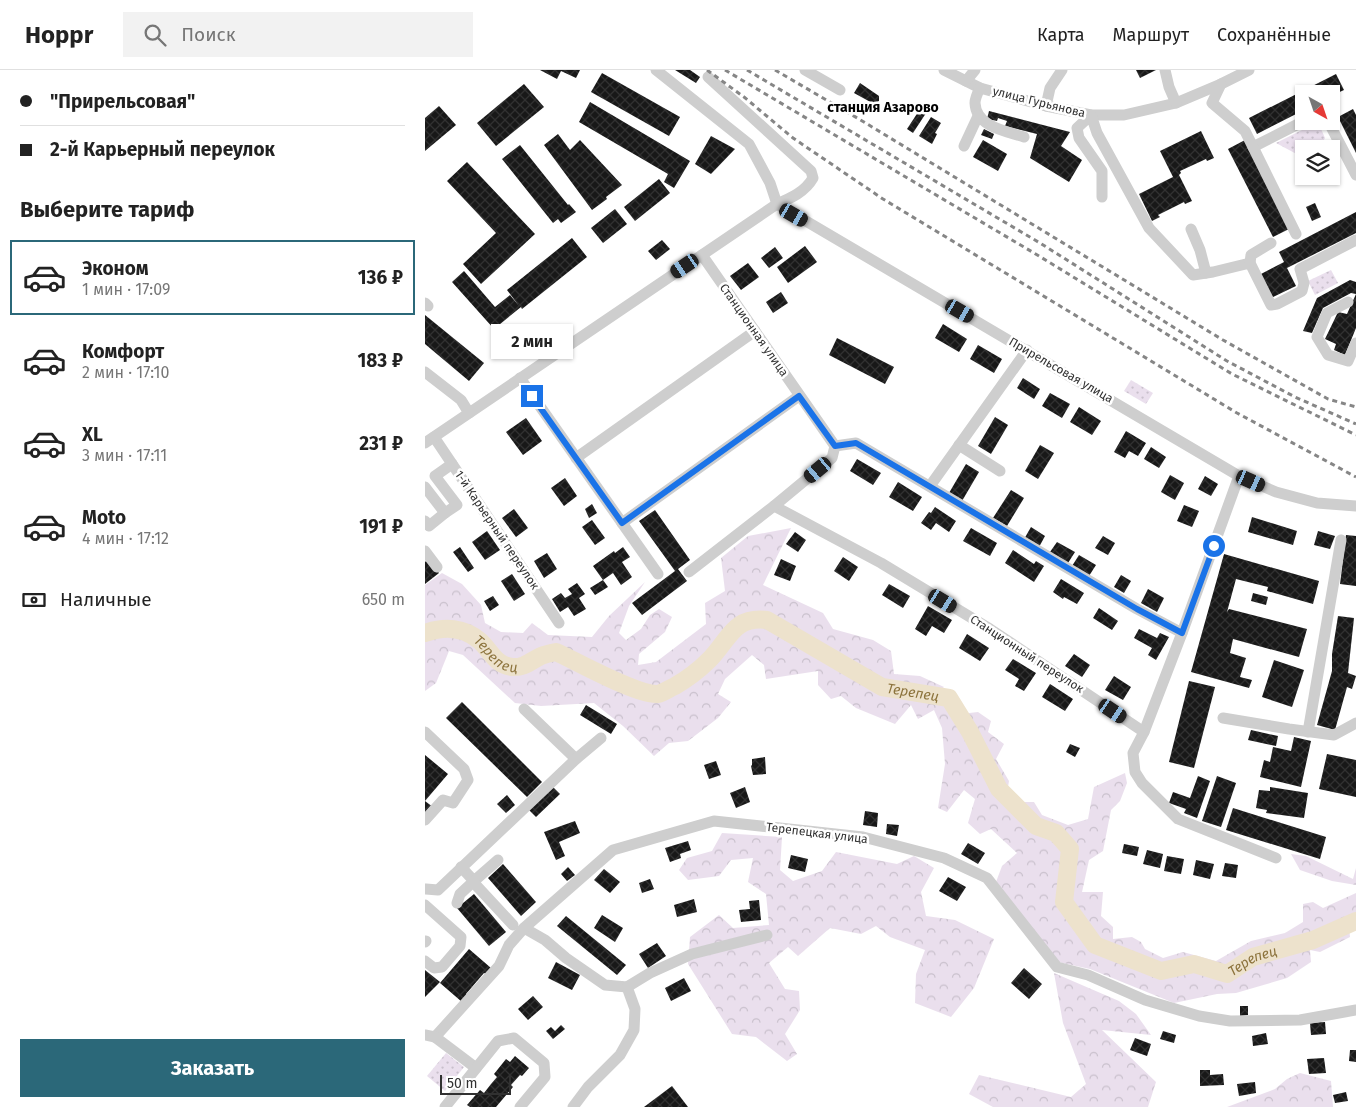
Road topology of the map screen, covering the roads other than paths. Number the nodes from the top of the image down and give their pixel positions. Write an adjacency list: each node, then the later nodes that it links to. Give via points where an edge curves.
1 (656, 70): 24 (street, via 749,144 770,183)
2 (805, 70): 12 (street)
3 (944, 70): 9 (street, улица Гурьянова)
4 (975, 70): 9 (street)
5 (1062, 70): 14 (street, via 1050,88)
6 (1165, 70): 13 (street)
7 (1249, 70): 10 (street, улица Гурьянова)
8 (707, 77): 24 (street, via 811,172 813,178 808,187)
9 (966, 82): 11 (street, улица Гурьянова)
10 (1221, 84): 13 (street, улица Гурьянова); 21 (street, via 1212,103 1245,131)
11 (980, 88): 14 (street, улица Гурьянова); 16 (street, via 975,102)
12 (840, 90)
13 (1176, 103): 15 (street, улица Гурьянова, via 1124,115)
14 (1046, 106): 15 (street, улица Гурьянова)
15 (1091, 115): 23 (street, via 1077,128 1079,138 1102,170); 31 (street, via 1097,133 1149,228 1193,275)
16 (978, 116): 19 (street, via 986,124); 20 (street)
17 (1295, 126): 21 (street)
18 (1333, 130): 22 (street)
19 (1024, 137)
20 (964, 146)
21 (1253, 147): 26 (street)
22 (1356, 175)
23 (1102, 197)
24 (777, 204): 29 (street); 35 (street, Прирельсовая улица)
25 (1191, 230): 31 (street)
26 (1296, 234)
27 (1356, 240): 30 (street, via 1300,269 1304,284 1302,291 1277,304 1271,305)
28 (1271, 244): 30 (street, via 1251,255)
29 (702, 255): 33 (street, Станционная улица); 37 (street)
30 (1250, 263): 31 (street)
31 (1206, 273)
32 (1348, 302): 34 (street, via 1327,313 1317,338 1328,355 1348,361)
33 (755, 331): 38 (street, Станционная улица); 43 (street)
34 (1356, 343)
35 (1027, 350): 41 (street); 46 (street, Прирельсовая улица)
36 (425, 372): 39 (street, via 461,400)
37 (520, 378): 39 (street); 43 (street)
38 (799, 396): 42 (street, Станционная улица); 53 (street)
39 (469, 413): 40 (street)
40 (429, 440): 44 (street, 1-й Карьерный переулок)
41 (959, 445): 45 (street); 47 (street)
42 (835, 446): 47 (street, via 856,443); 49 (street, via 832,458)
43 (576, 458): 53 (street)
44 (452, 464): 51 (street, via 435,476 457,505); 59 (street, 1-й Карьерный переулок)
45 (1000, 471)
46 (1239, 476): 50 (street, Прирельсовая улица, via 1276,492 1317,503); 60 (street)
47 (930, 486): 60 (street)
48 (425, 488): 51 (street)
49 (775, 506): 57 (street); 65 (street, Станционный переулок, via 881,563 990,629)
50 (1356, 506)
51 (445, 514): 52 (street, via 429,526)
52 (425, 520)
53 (622, 523): 58 (street)
54 (1341, 540): 66 (street)
55 (425, 551): 56 (street)
56 (437, 567)
57 (689, 572)
58 (658, 574)
59 (559, 623)
60 (1182, 633): 65 (street)
61 (525, 709): 68 (street)
62 (1223, 718): 66 (street)
63 (1356, 723): 66 (street, via 1334,735)
64 (425, 732): 69 (street, via 464,769 468,780 453,803 443,800)
65 (1144, 732): 70 (street, via 1133,753 1135,772 1178,818)
66 (1308, 732)
67 (601, 738): 68 (street)
68 (576, 759): 72 (street)
69 (425, 820)
70 (1275, 858)
71 (498, 860): 73 (street)
72 (461, 867): 73 (street); 74 (street, via 438,890)
73 (474, 881): 75 (street, via 460,894); 77 (street)
74 (425, 888)
75 (457, 903)
76 (425, 905): 80 (street, via 461,937 460,946 442,967 434,968)
77 (513, 925)
78 (524, 928): 81 (street, via 605,985); 82 (street, Терепецкая улица, via 613,850 714,821 863,837 944,858 987,878 1057,967 1088,975 1145,1000 1199,1016 1231,1021 1300,1020); 83 (street, Терепецкая улица, via 509,945 499,966)
79 (767, 935): 81 (street, via 692,954)
80 (425, 961)
81 (627, 987): 87 (street, via 635,1009 634,1030 620,1055)
82 (1356, 1010)
83 (430, 1036): 84 (street)
84 (476, 1068): 85 (street); 86 (street, via 499,1041 514,1038 544,1062 545,1077)
85 (445, 1107)
86 (520, 1107)
87 (573, 1107)

